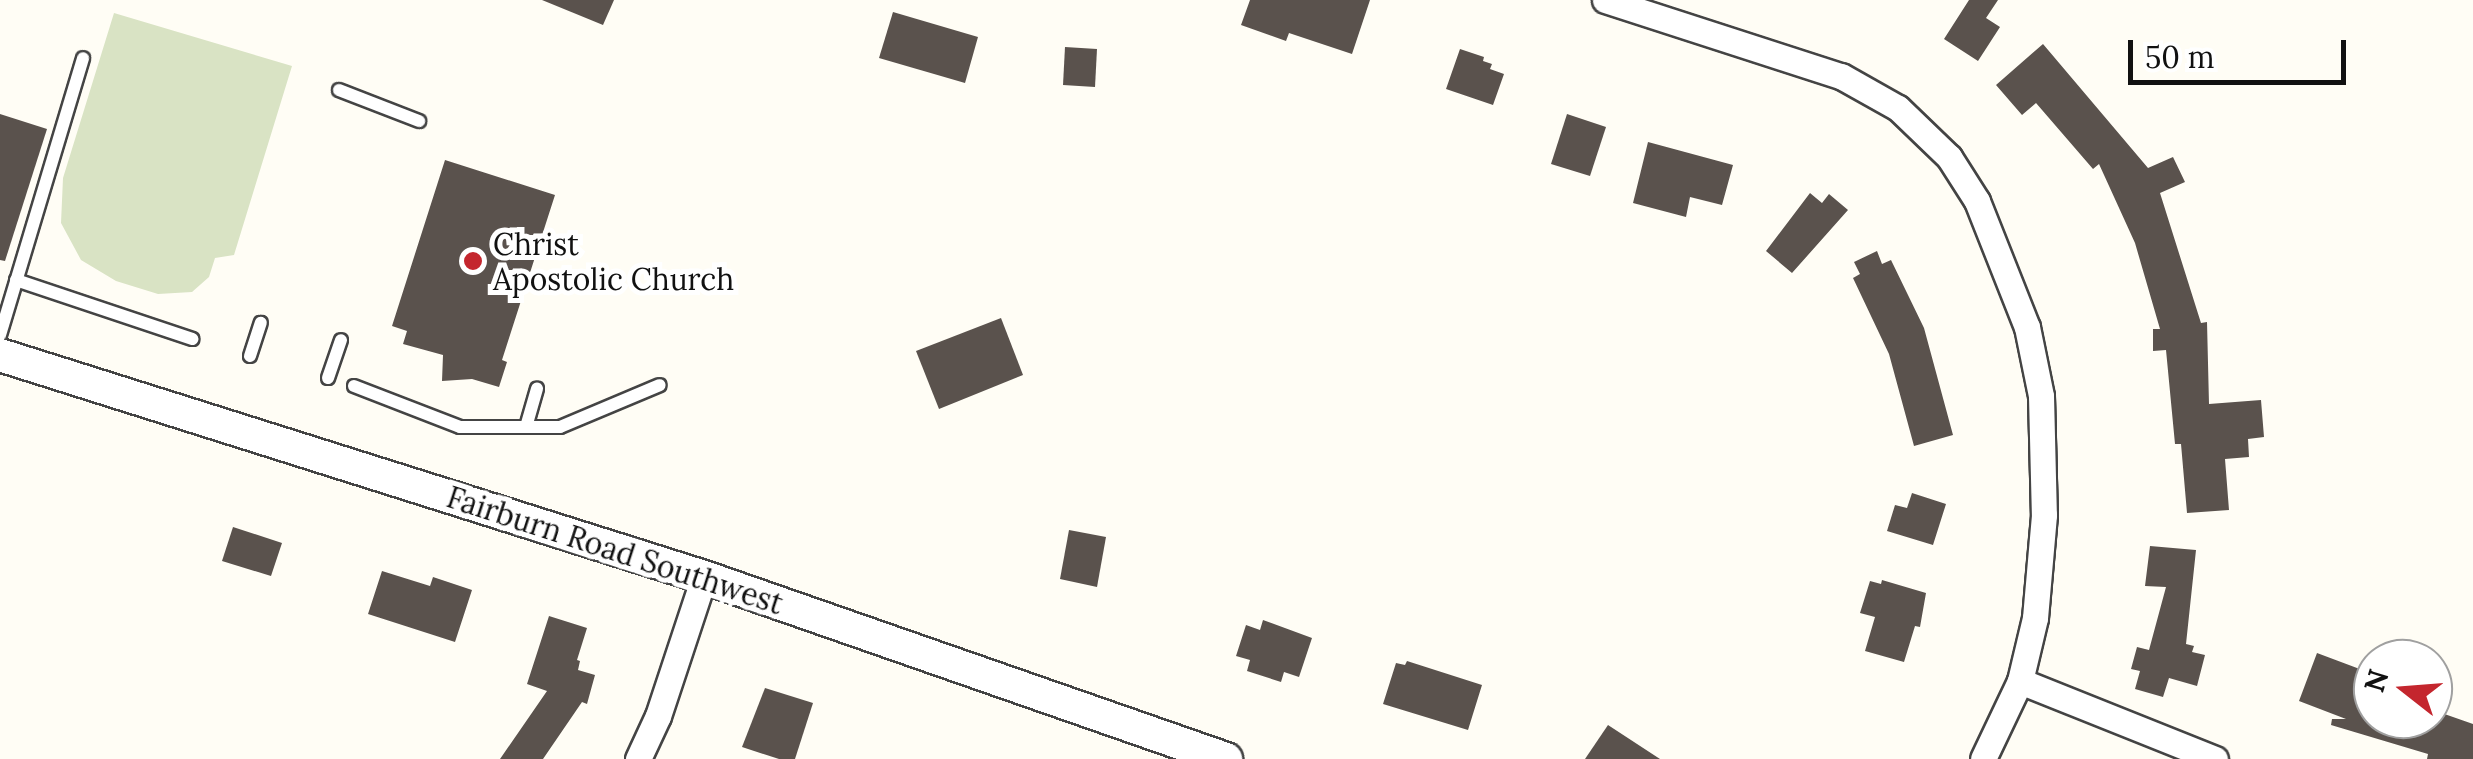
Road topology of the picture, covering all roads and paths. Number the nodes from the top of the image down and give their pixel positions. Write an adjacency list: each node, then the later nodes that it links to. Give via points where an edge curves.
1 (1605, 0): 18 (street, via 1840,76 1898,108 1949,157 1977,201 2027,327 2041,396 2044,515 2035,618)
2 (83, 58): 5 (lane)
3 (339, 90): 4 (lane)
4 (418, 120)
5 (16, 280): 7 (lane); 8 (lane)
6 (261, 323): 11 (lane)
7 (0, 335)
8 (192, 339)
9 (341, 340): 12 (lane)
10 (0, 355): 17 (street, Fairburn Road Southwest)
11 (250, 356)
12 (328, 378)
13 (660, 385): 16 (lane, via 560,427)
14 (354, 386): 16 (lane, via 460,427)
15 (537, 388): 16 (lane)
16 (526, 427)
17 (704, 577): 19 (street); 20 (street, Fairburn Road Southwest)
18 (2020, 681): 21 (street); 22 (street)
19 (638, 759)
20 (1226, 759)
21 (1984, 759)
22 (2215, 759)

